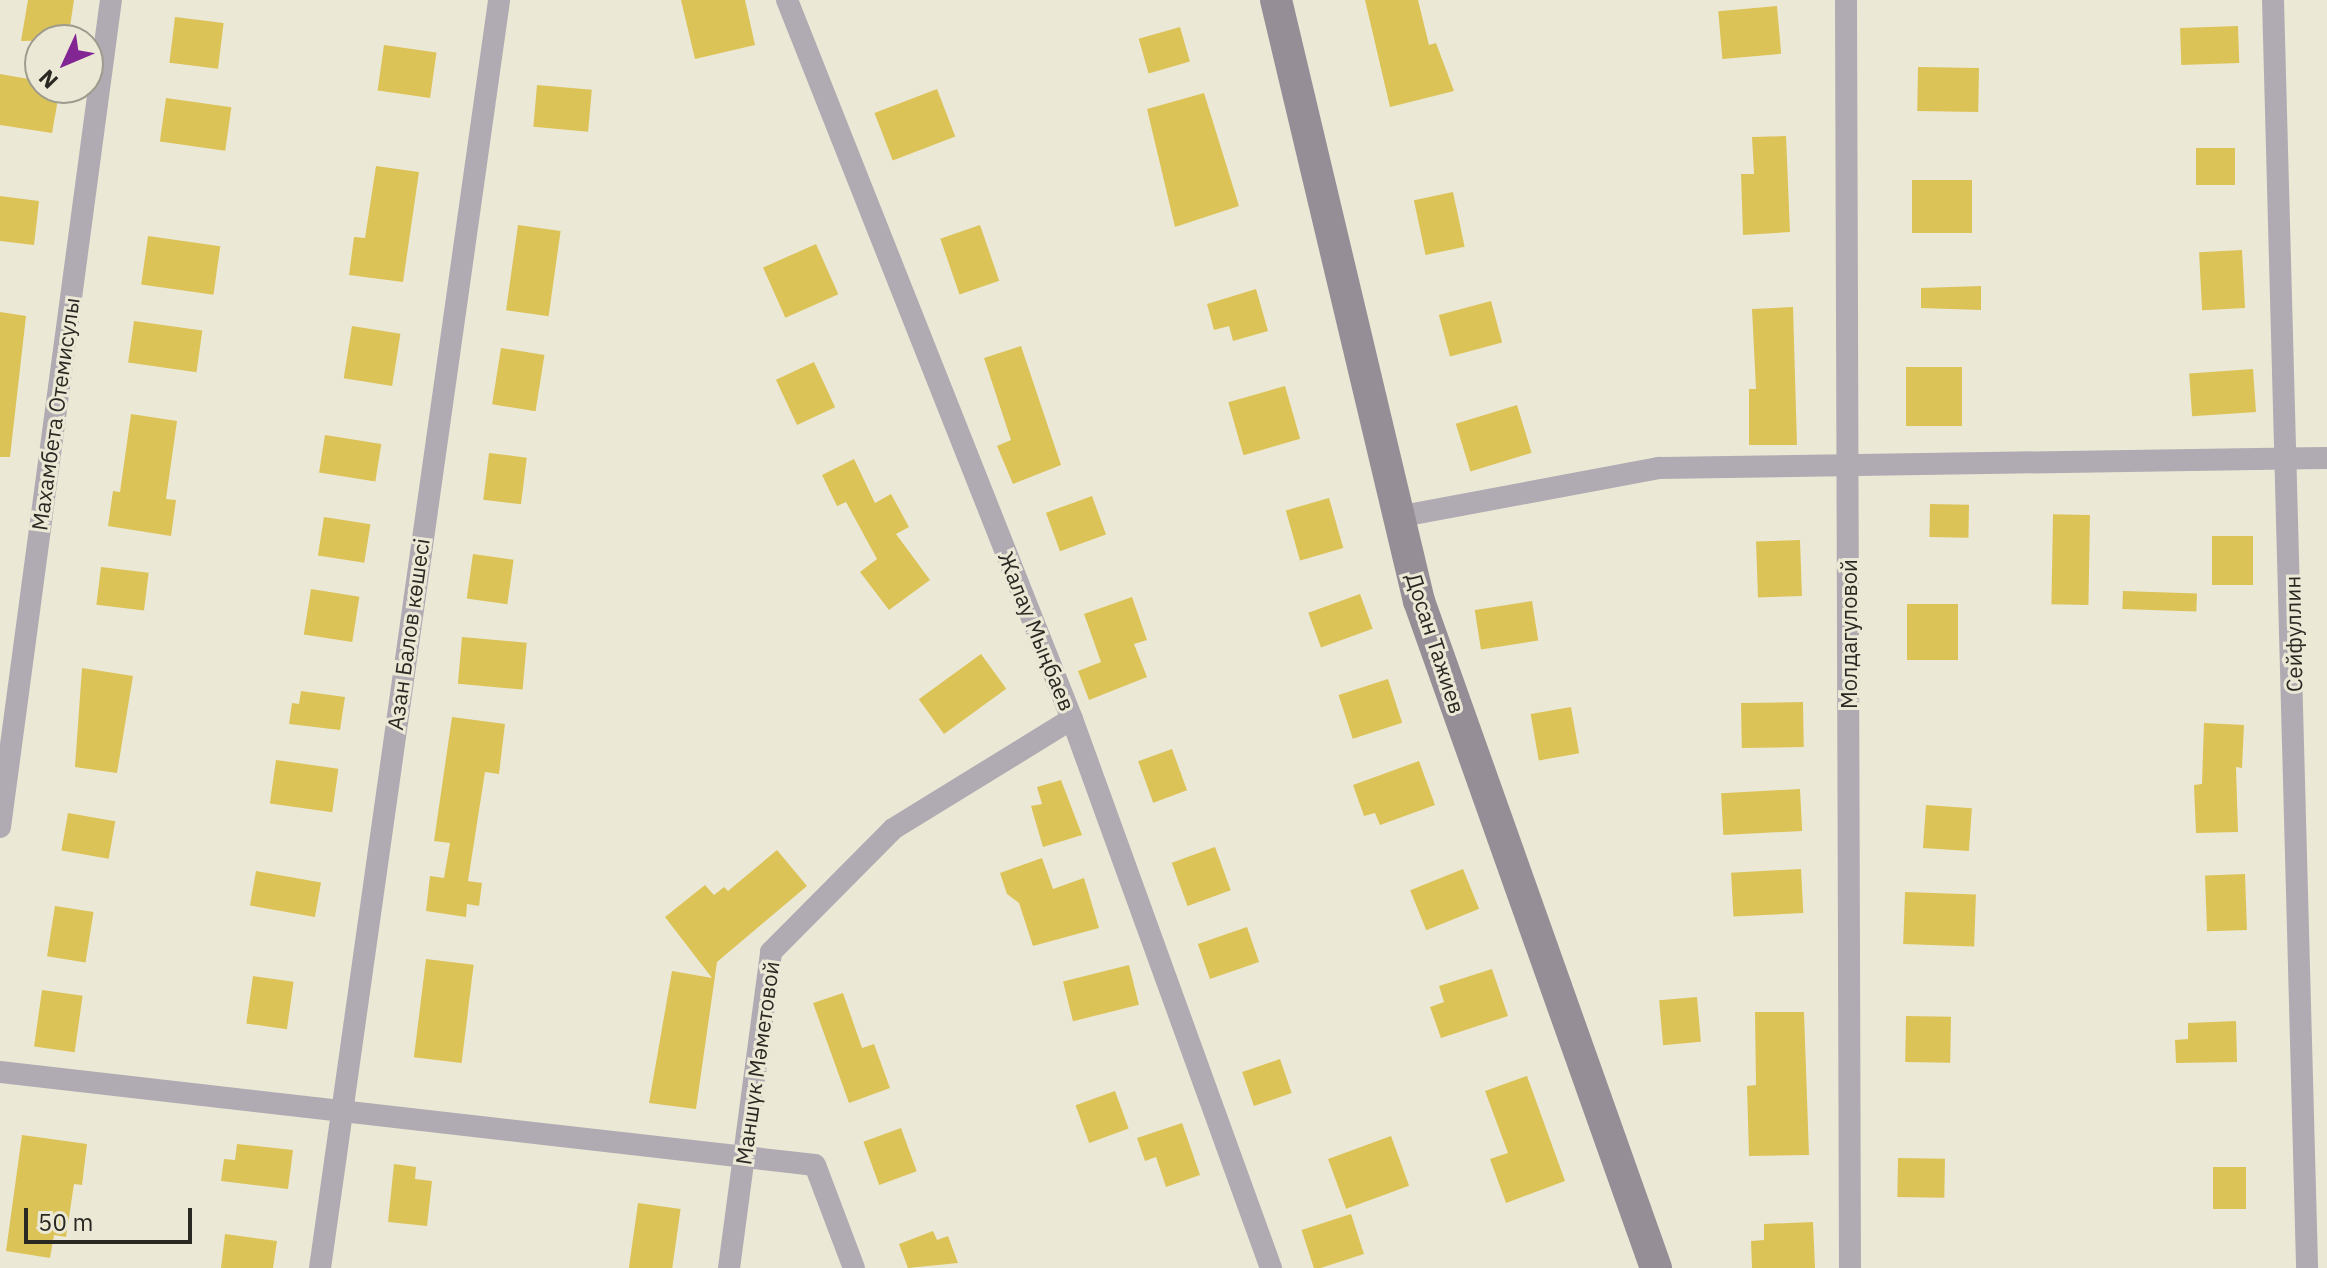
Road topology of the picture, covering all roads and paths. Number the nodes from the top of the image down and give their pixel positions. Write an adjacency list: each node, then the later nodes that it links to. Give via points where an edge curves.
1 (111, 0): 12 (street, Махамбета Отемисулы)
2 (499, 0): 14 (street, Азан Балов көшесі)
3 (787, 0): 11 (street, Жалау Мыңбаев)
4 (1276, 0): 10 (street, Досан Тажиев)
5 (1846, 0): 9 (street, Молдагуловой)
6 (2273, 0): 8 (street, Сейфуллин)
7 (2327, 458): 8 (street)
8 (2289, 459): 9 (street); 22 (street, Сейфуллин)
9 (1849, 466): 10 (street, via 1659,468); 21 (street, Молдагуловой)
10 (1397, 517): 20 (street, Досан Тажиев, via 1419,601)
11 (1072, 719): 15 (street, Маншүк Мәметовой, via 893,829 771,952); 19 (street, Жалау Мыңбаев)
12 (0, 827)
13 (0, 1072): 14 (street)
14 (340, 1110): 15 (street); 16 (street, Азан Балов көшесі)
15 (744, 1157): 17 (street, Маншүк Мәметовой); 18 (street, via 815,1165)
16 (320, 1268)
17 (729, 1268)
18 (854, 1268)
19 (1271, 1268)
20 (1656, 1268)
21 (1850, 1268)
22 (2307, 1268)

